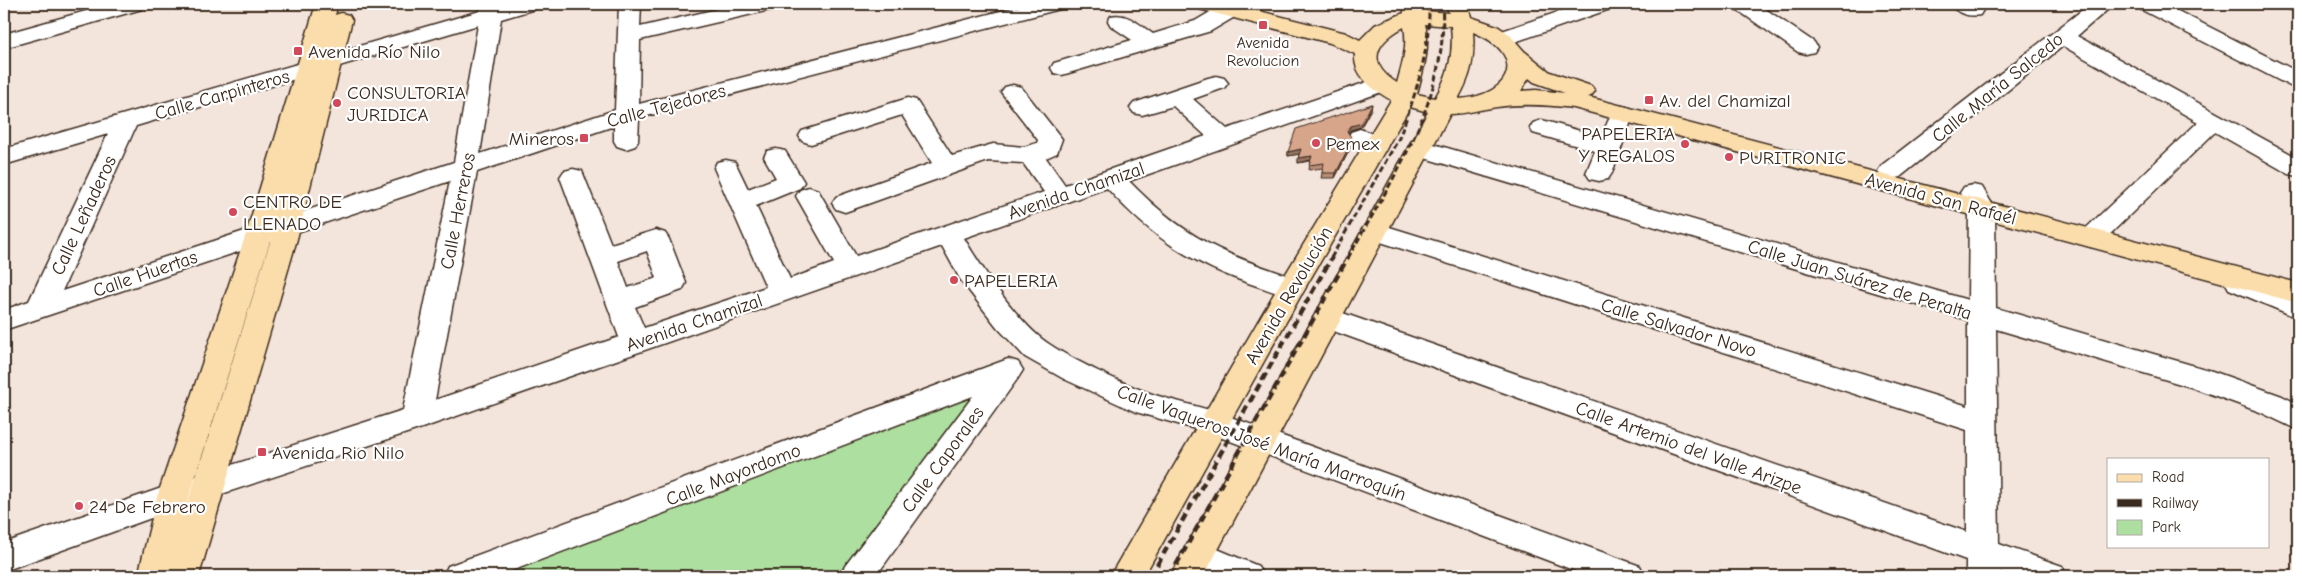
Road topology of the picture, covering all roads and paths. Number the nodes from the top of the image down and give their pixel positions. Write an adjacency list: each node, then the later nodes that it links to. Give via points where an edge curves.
1 (134, 4): 22 (street)
2 (327, 4): 28 (main road)
3 (345, 4): 28 (main road)
4 (527, 4): 14 (street, Calle Carpinteros)
5 (630, 4): 20 (street)
6 (766, 4): 20 (street)
7 (1052, 4): 37 (street, Calle Tejedores)
8 (1207, 4): 15 (main road)
9 (1255, 4): 19 (main road, via 1341,27)
10 (1602, 4): 25 (street)
11 (1744, 4): 24 (street)
12 (2103, 4): 21 (street, Calle María Salcedo)
13 (2148, 4): 29 (street)
14 (491, 10): 28 (street, Calle Carpinteros); 50 (street, Calle Herreros)
15 (1230, 10): 23 (street, via 1206,25); 26 (main road, via 1338,38)
16 (1415, 11): 17 (main road, Avenida San Rafaél, via 1431,16); 19 (main road, Avenida San Rafaél); 31 (main road, Avenida Revolución, via 1415,59)
17 (1460, 12): 25 (main road, Avenida San Rafaél); 35 (main road, via 1462,62 1458,78)
18 (1119, 21): 23 (street)
19 (1378, 31): 26 (main road)
20 (630, 36): 37 (street)
21 (2061, 36): 39 (street); 53 (street, Calle María Salcedo)
22 (4, 41)
23 (1150, 42): 27 (street)
24 (1806, 47)
25 (1509, 48): 34 (main road, via 1519,69 1518,76 1513,86); 53 (main road, Avenida San Rafaél, via 1542,77 1578,89)
26 (1365, 50): 31 (main road, via 1367,66)
27 (1060, 65)
28 (318, 66): 40 (street, Calle Carpinteros); 61 (main road); 64 (main road)
29 (2298, 81)
30 (1216, 83): 33 (street)
31 (1393, 91): 35 (main road, Avenida San Rafaél); 43 (street, Avenida Chamizal); 70 (main road, Avenida Revolución)
32 (1013, 92): 47 (street, via 1050,139 1048,148)
33 (1176, 96): 36 (street); 43 (street)
34 (1494, 100): 35 (main road, Avenida San Rafaél, via 1465,106); 38 (main road, Avenida San Rafaél, via 1556,98)
35 (1441, 106): 46 (main road)
36 (1142, 108)
37 (627, 114): 44 (street); 50 (street, Calle Tejedores)
38 (1622, 114): 45 (street); 59 (main road, Avenida San Rafaél)
39 (2213, 121): 52 (street); 63 (street)
40 (126, 122): 48 (street, Calle Carpinteros); 74 (street, Calle Leñaderos)
41 (1542, 128): 45 (street)
42 (810, 136): 51 (street, via 908,105)
43 (1224, 139): 56 (street, Avenida Chamizal)
44 (626, 141)
45 (1609, 147): 54 (street)
46 (1420, 148): 62 (main road); 76 (street, Calle Juan Suárez de Peralta)
47 (1032, 156): 51 (street, via 992,152); 57 (street)
48 (4, 157)
49 (781, 164): 71 (street, via 791,182 734,186)
50 (466, 166): 61 (street, Calle Tejedores); 82 (street, Calle Herreros)
51 (946, 166): 60 (street)
52 (2298, 168)
53 (1891, 171): 59 (main road, Avenida San Rafaél)
54 (1599, 173)
55 (573, 177): 66 (street)
56 (1112, 178): 57 (street, Avenida Chamizal); 70 (street, via 1138,206 1182,242 1226,265)
57 (1058, 195): 65 (street, Avenida Chamizal)
58 (809, 196): 67 (street)
59 (1977, 201): 63 (main road, Avenida San Rafaél); 76 (street)
60 (845, 203)
61 (287, 228): 64 (street, Calle Huertas); 87 (main road)
62 (1374, 231): 77 (main road); 85 (street, Calle Salvador Novo)
63 (2097, 232): 68 (main road, Avenida San Rafaél); 69 (main road, Avenida San Rafaél)
64 (259, 234): 74 (street, Calle Huertas); 88 (main road)
65 (948, 234): 67 (street, Avenida Chamizal); 80 (street, Calle Vaqueros José María Marroquín, via 970,272 1007,320)
66 (602, 256): 73 (street); 73 (street, via 656,239 672,283)
67 (850, 268): 71 (street, Avenida Chamizal)
68 (2205, 268): 72 (main road, Avenida San Rafaél); 75 (street)
69 (2298, 277)
70 (1292, 287): 84 (main road, Avenida Revolución)
71 (782, 292): 79 (street, Avenida Chamizal)
72 (2298, 293)
73 (620, 302): 79 (street)
74 (40, 308): 78 (street, Calle Huertas)
75 (2298, 308)
76 (1984, 315): 83 (street, Calle Juan Suárez de Peralta, via 2202,379 2272,404); 85 (street)
77 (1327, 318): 86 (main road); 90 (street, Calle Artemio del Valle Arizpe)
78 (4, 320)
79 (635, 343): 82 (street, Avenida Chamizal)
80 (1035, 348): 81 (street, Calle Caporales); 84 (street, Calle Vaqueros José María Marroquín, via 1148,404)
81 (1006, 371): 94 (street, Calle Mayordomo); 95 (street, Calle Caporales)
82 (417, 418): 87 (street, Avenida Chamizal)
83 (2298, 418)
84 (1214, 423): 86 (street, Calle Vaqueros José María Marroquín); 96 (main road, Avenida Revolución)
85 (1984, 423): 90 (street)
86 (1261, 440): 91 (main road); 98 (street, Calle Vaqueros José María Marroquín)
87 (209, 486): 88 (street, Avenida Chamizal); 93 (main road)
88 (172, 497): 89 (street, Avenida Chamizal); 92 (main road)
89 (4, 557)
90 (1984, 565): 99 (street, Calle Artemio del Valle Arizpe)
91 (1192, 566): 97 (street)
92 (155, 576)
93 (182, 576)
94 (460, 576)
95 (857, 576)
96 (1126, 576)
97 (1246, 576)
98 (1628, 576)
99 (2050, 576)

